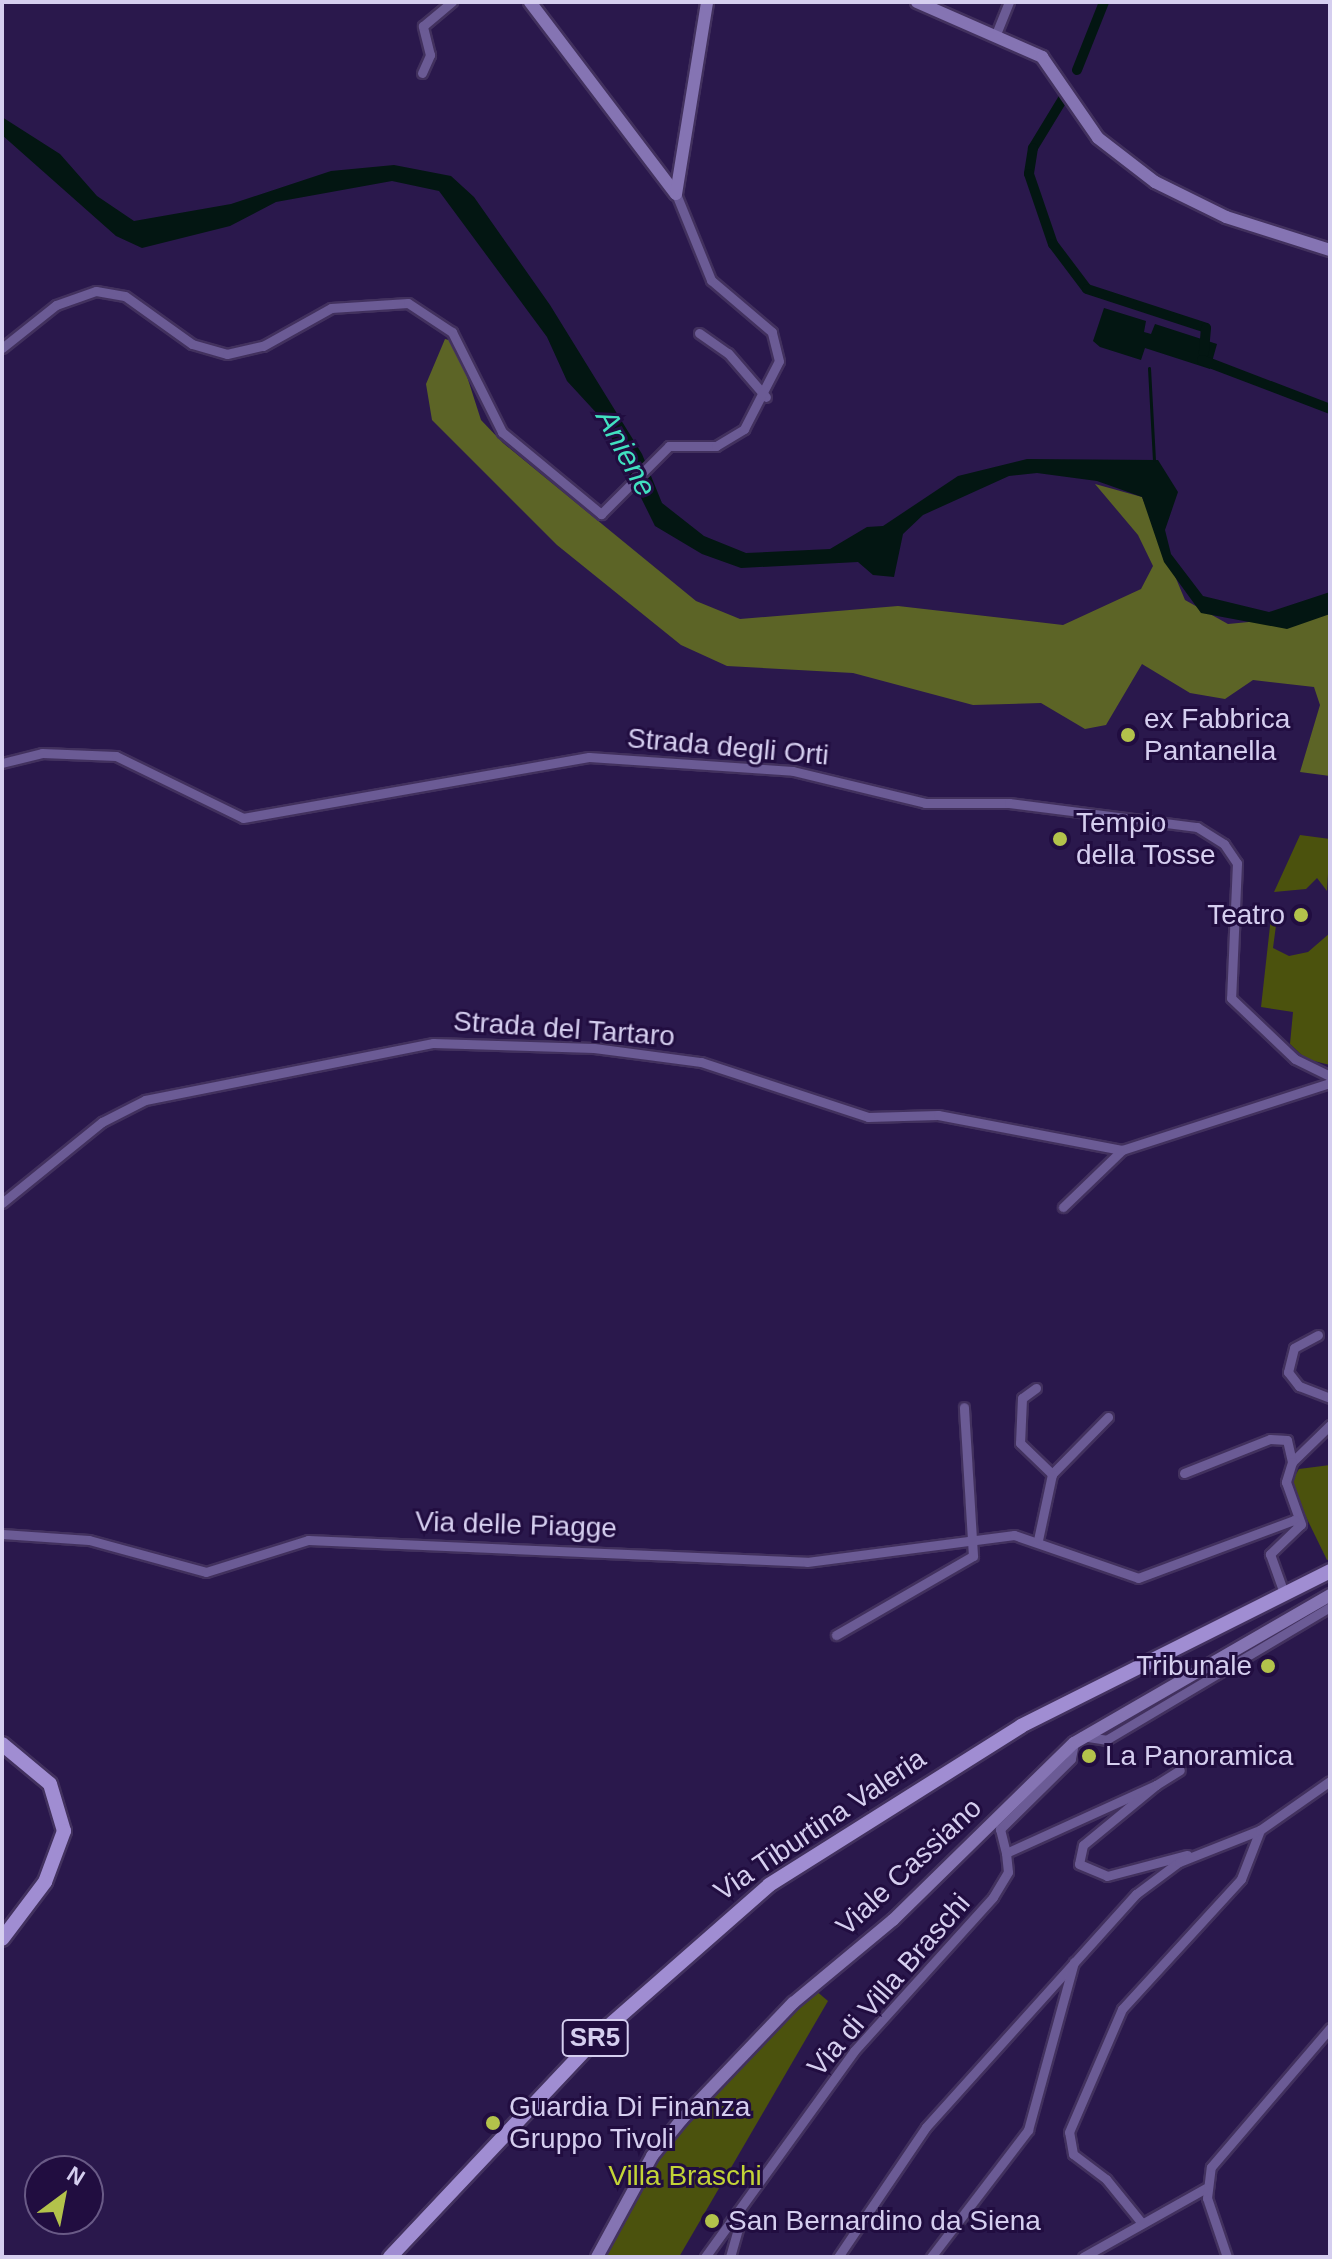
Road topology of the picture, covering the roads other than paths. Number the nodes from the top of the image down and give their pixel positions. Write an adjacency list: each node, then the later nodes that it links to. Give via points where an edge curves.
1 (452, 2): 7 (street, via 423,26 430,55)
2 (530, 2): 8 (street)
3 (707, 2): 8 (street)
4 (917, 2): 6 (street)
5 (1009, 2): 6 (street)
6 (996, 34): 9 (street, via 1038,53 1106,146 1155,182 1226,217)
7 (422, 73)
8 (676, 194): 12 (street, via 713,284 776,338 779,361)
9 (1330, 250)
10 (699, 333): 12 (street, via 728,353)
11 (2, 348): 12 (street, via 56,305 96,291 125,296 192,344 224,354 263,346 331,308 408,303 452,332 502,432 601,514 676,443 725,442 750,423)
12 (766, 397)
13 (2, 763): 14 (street, Strada degli Orti, via 38,753 108,755 243,818 589,757 793,771 925,803 1014,804 1197,827 1224,844 1237,863 1231,998 1295,1059)
14 (1330, 1076)
15 (1330, 1083): 16 (street, Strada del Tartaro)
16 (1122, 1150): 17 (street, Strada del Tartaro, via 941,1115 868,1117 701,1062 600,1048 433,1043 145,1100 102,1122); 18 (street)
17 (2, 1203)
18 (1063, 1207)
19 (1318, 1335): 21 (street, via 1294,1348 1288,1372 1299,1386)
20 (1036, 1388): 27 (street, via 1022,1398 1020,1443)
21 (1330, 1398)
22 (964, 1407): 30 (street)
23 (1108, 1417): 27 (street)
24 (1330, 1425): 25 (street)
25 (1292, 1462): 26 (street, via 1289,1442 1274,1438); 28 (street, via 1286,1482)
26 (1184, 1473)
27 (1052, 1474): 31 (street)
28 (1301, 1524): 31 (street, Via delle Piagge, via 1292,1520 1147,1577); 33 (street, via 1270,1554)
29 (2, 1534): 30 (street, Via delle Piagge, via 89,1540 199,1572 308,1540 807,1562)
30 (978, 1535): 31 (street, Via delle Piagge); 36 (street, via 973,1556 962,1567 908,1588)
31 (1038, 1540)
32 (1330, 1571): 33 (main road, Via Tiburtina Valeria)
33 (1282, 1594): 52 (main road, Via Tiburtina Valeria / SR5, via 1031,1721 769,1885 586,2047)
34 (1330, 1595): 37 (street, Viale Cassiano)
35 (1330, 1607): 37 (street, via 1106,1740)
36 (836, 1635)
37 (1078, 1739): 43 (street, Via di Villa Braschi, via 1071,1759 1000,1829); 53 (street, Viale Cassiano, via 893,1920 793,2003 682,2119 652,2156)
38 (2, 1744): 45 (main road, via 50,1784 64,1831 45,1882)
39 (1180, 1770): 41 (street)
40 (1330, 1781): 42 (street)
41 (1156, 1785): 43 (street); 44 (street, via 1083,1845 1080,1866 1107,1876)
42 (1260, 1830): 44 (street); 50 (street, via 1241,1879 1122,2009 1069,2132 1073,2154 1103,2176)
43 (1006, 1853): 49 (street, Via di Villa Braschi, via 1007,1875 993,1897 854,2051)
44 (1194, 1856): 46 (street, via 1143,1887)
45 (2, 1939)
46 (1075, 1959): 51 (street, via 926,2127); 56 (street, via 1028,2130)
47 (1330, 2028): 48 (street, via 1220,2152)
48 (1206, 2188): 50 (street); 58 (street)
49 (741, 2216): 54 (street, Via di Villa Braschi); 55 (street)
50 (1141, 2222): 57 (street)
51 (839, 2256)
52 (390, 2257)
53 (597, 2257)
54 (705, 2257)
55 (730, 2257)
56 (931, 2257)
57 (1083, 2257)
58 (1227, 2257)

